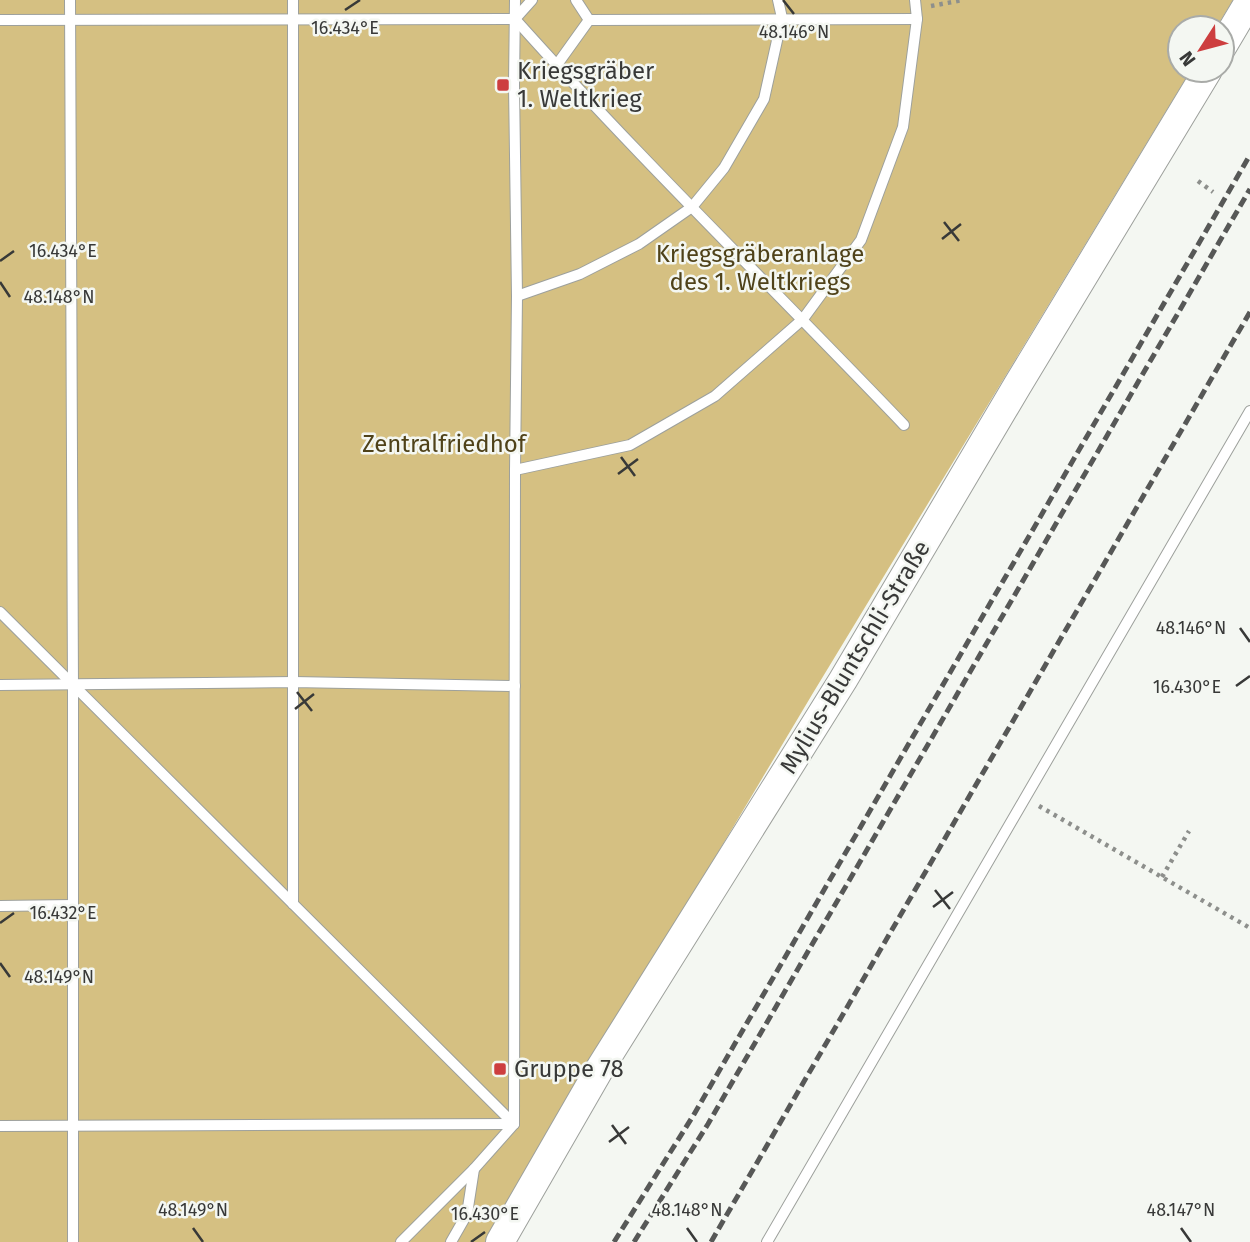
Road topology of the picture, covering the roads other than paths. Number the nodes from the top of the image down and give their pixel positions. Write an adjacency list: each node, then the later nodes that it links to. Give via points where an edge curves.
1 (70, 0): 12 (lane)
2 (293, 0): 13 (lane)
3 (515, 0): 10 (lane)
4 (532, 0): 10 (lane)
5 (576, 0): 14 (lane)
6 (778, 0): 9 (lane)
7 (1250, 0): 15 (street)
8 (916, 9): 9 (lane); 20 (lane, via 903,127 861,240)
9 (782, 18): 14 (lane); 18 (lane, via 764,99 724,168)
10 (515, 19): 13 (lane); 16 (lane); 19 (lane)
11 (0, 20): 12 (lane)
12 (70, 20): 13 (lane); 27 (lane)
13 (293, 20): 25 (lane)
14 (589, 20): 16 (lane)
15 (1236, 24)
16 (556, 66): 18 (lane)
17 (1200, 84): 39 (street, Mylius-Bluntschli-Straße, via 843,680 599,1070)
18 (692, 207): 19 (lane, via 639,244 580,274); 20 (lane)
19 (517, 296): 23 (lane)
20 (803, 319): 22 (lane); 23 (lane, via 715,396 630,445)
21 (1250, 411): 40 (lane)
22 (904, 425)
23 (515, 470): 28 (lane)
24 (0, 612): 27 (lane)
25 (293, 682): 27 (lane); 28 (lane); 29 (lane)
26 (0, 685): 27 (lane)
27 (74, 685): 29 (lane); 31 (lane)
28 (515, 686): 32 (lane)
29 (293, 904): 32 (lane)
30 (0, 905): 31 (lane)
31 (73, 905): 33 (lane)
32 (514, 1124): 33 (lane); 35 (lane)
33 (73, 1125): 34 (lane); 36 (lane)
34 (0, 1126)
35 (474, 1169): 37 (lane); 38 (lane, via 467,1214)
36 (73, 1242)
37 (401, 1242)
38 (451, 1242)
39 (500, 1242)
40 (767, 1242)

